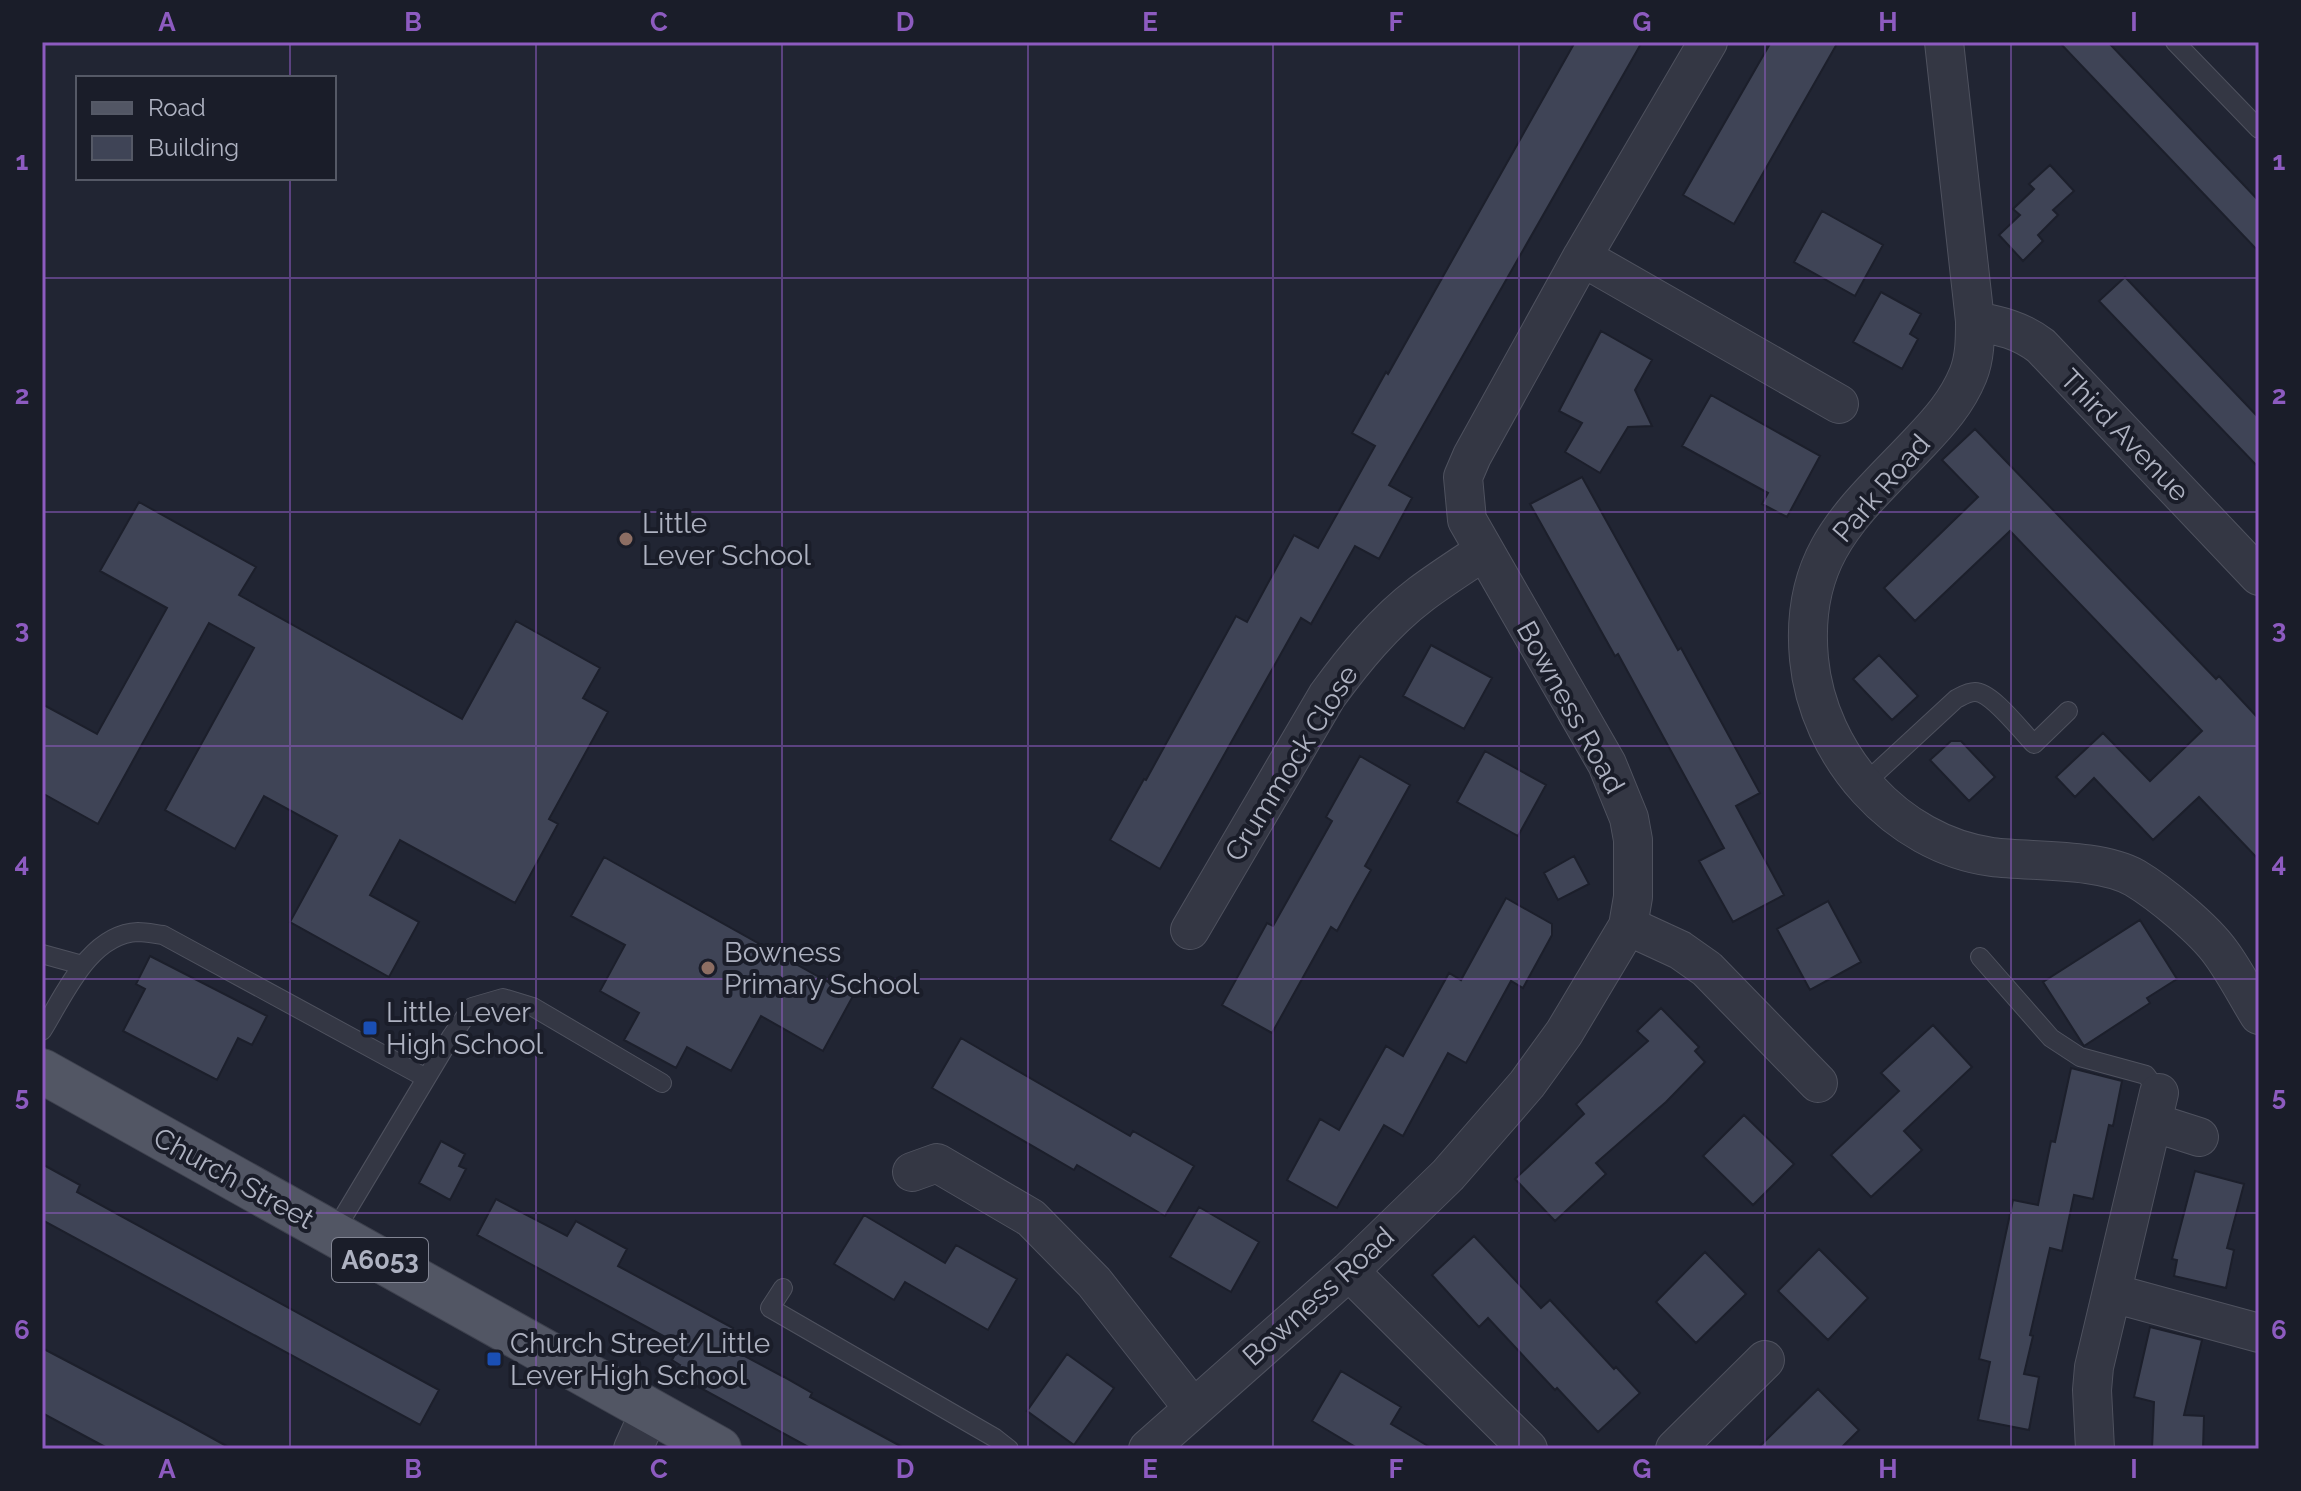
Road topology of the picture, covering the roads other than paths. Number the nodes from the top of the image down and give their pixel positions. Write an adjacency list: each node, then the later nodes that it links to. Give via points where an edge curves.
1 (1708, 42): 5 (street, Bowness Road)
2 (1944, 42): 6 (street, Park Road)
3 (2175, 42): 4 (lane)
4 (2259, 129)
5 (1582, 257): 7 (street, via 1775,348); 8 (street, Bowness Road, via 1463,477 1467,520)
6 (1975, 321): 9 (street, Third Avenue, via 2010,327 2041,346); 11 (street, Park Road, via 1969,373 1950,409 1845,521 1815,582 1809,659 1816,695 1829,732)
7 (1839, 404)
8 (1484, 551): 12 (street, Bowness Road, via 1620,792 1633,840); 13 (street, Crummock Close, via 1394,617 1348,667)
9 (2259, 576)
10 (2068, 711): 11 (lane, via 2034,744 1990,697 1965,694)
11 (1864, 784): 17 (street, Park Road, via 1895,815 1933,841 1991,856 2109,868 2134,878 2203,931)
12 (1628, 926): 22 (street, via 1707,969); 27 (street, Bowness Road, via 1527,1084 1448,1175)
13 (1190, 930)
14 (42, 954): 16 (lane)
15 (1980, 957): 23 (lane, via 2064,1049 2146,1075)
16 (82, 965): 18 (lane); 20 (lane, via 109,941 136,932 163,935)
17 (2259, 1015)
18 (42, 1031)
19 (42, 1071): 26 (main road, Church Street / A6053)
20 (426, 1078): 21 (lane, via 472,1007 503,998 533,1007); 26 (lane)
21 (662, 1083)
22 (1818, 1083)
23 (2156, 1108): 24 (street); 29 (street)
24 (2199, 1137)
25 (912, 1172): 32 (street, via 937,1163 1031,1218 1094,1282)
26 (333, 1234): 33 (main road, Church Street / A6053)
27 (1349, 1271): 32 (street, Bowness Road); 37 (street)
28 (783, 1288): 35 (lane, via 770,1308)
29 (2112, 1293): 30 (street); 39 (street, via 2094,1367)
30 (2259, 1333)
31 (1765, 1360): 38 (street)
32 (1193, 1408): 36 (street, Bowness Road)
33 (642, 1430): 34 (main road, Church Street / A6053)
34 (719, 1449)
35 (1009, 1449)
36 (1148, 1449)
37 (1528, 1449)
38 (1675, 1449)
39 (2095, 1449)

